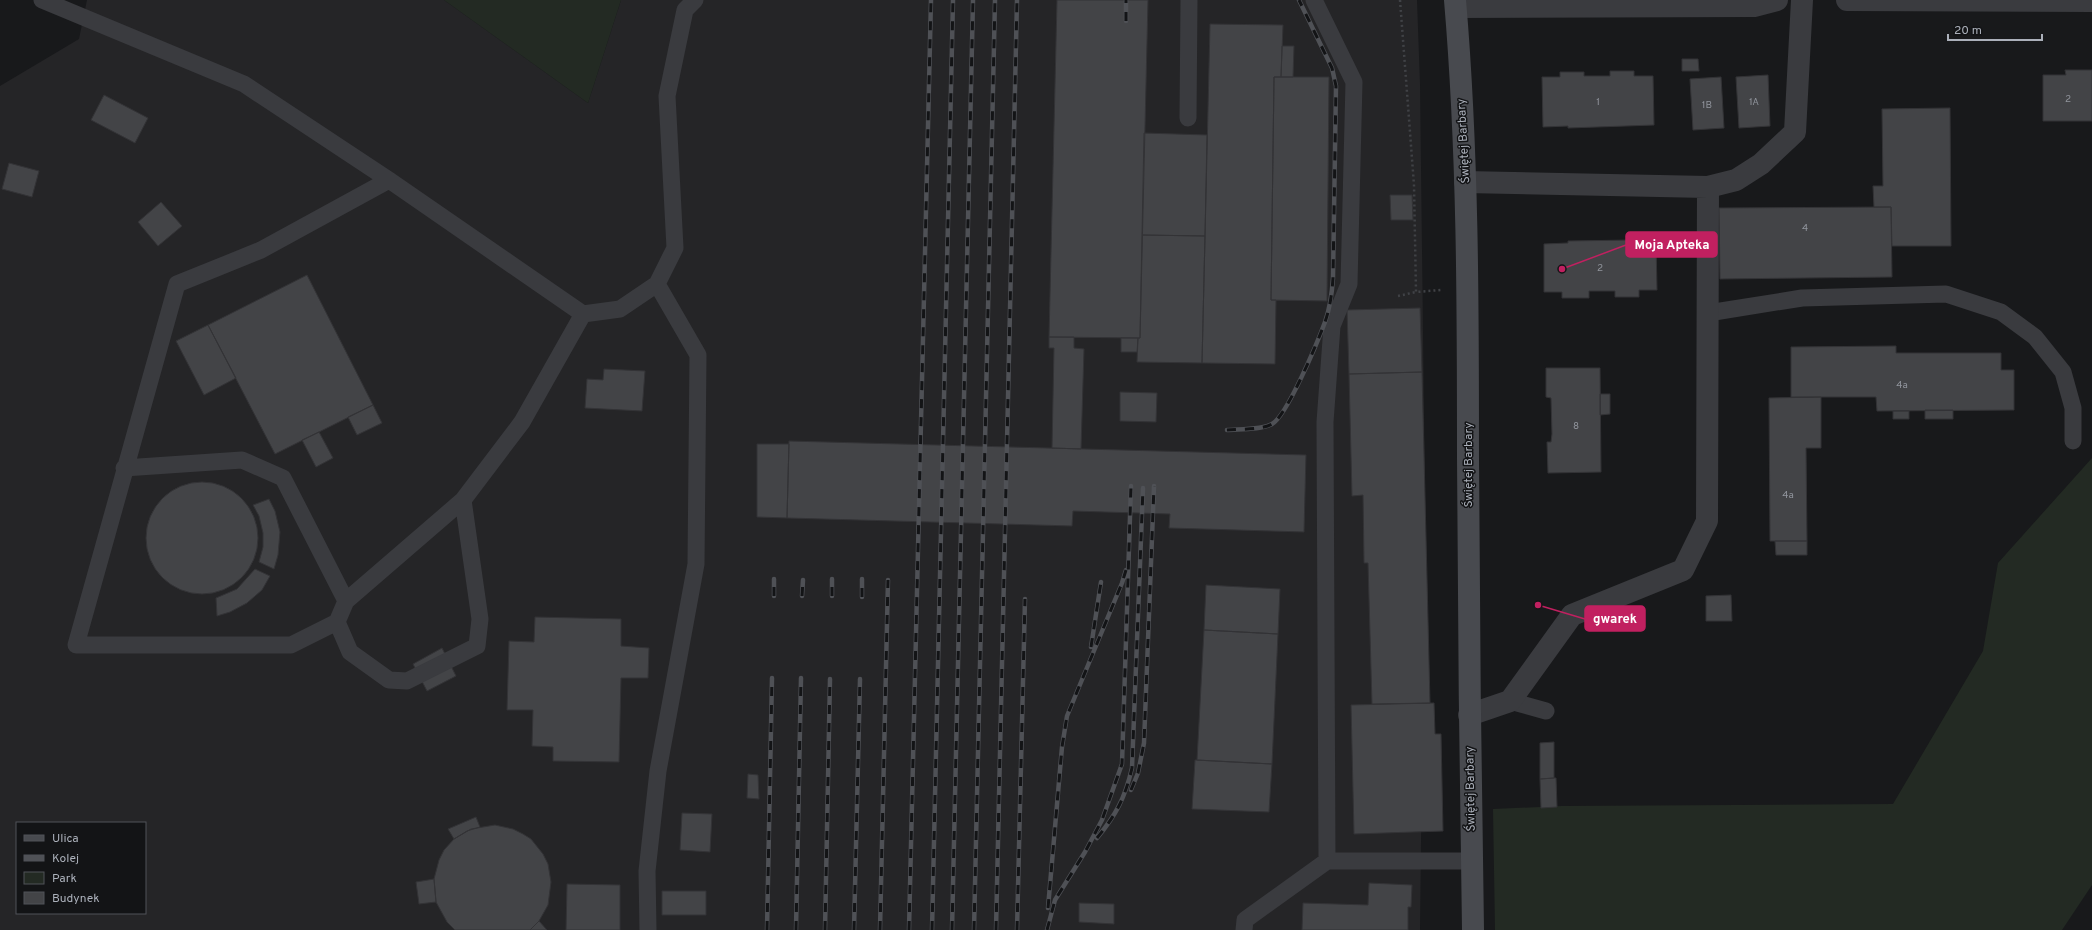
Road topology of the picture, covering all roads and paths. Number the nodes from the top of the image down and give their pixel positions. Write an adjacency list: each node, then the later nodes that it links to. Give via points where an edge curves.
1 (42, 0): 12 (lane, via 244,84)
2 (696, 0): 15 (lane, via 685,10 667,96 676,248)
3 (1189, 0): 11 (lane)
4 (1314, 0): 29 (lane, via 1354,82 1349,284 1332,326 1325,422)
5 (1400, 0): 17 (path, via 1414,185)
6 (1777, 0): 10 (street, via 1754,6)
7 (1802, 0): 14 (street, via 1795,132 1761,164 1736,180)
8 (1847, 0): 9 (street)
9 (2092, 1)
10 (1456, 4): 13 (street, Świętej Barbary)
11 (1188, 118)
12 (389, 180): 20 (lane); 22 (lane, via 261,250 178,284)
13 (1465, 182): 14 (street); 16 (street, Świętej Barbary)
14 (1708, 188): 19 (street)
15 (657, 284): 20 (lane, via 620,309); 31 (lane, via 698,355 696,564 658,771 648,871)
16 (1468, 289): 17 (path); 28 (street, Świętej Barbary)
17 (1416, 292): 18 (path)
18 (1398, 296)
19 (1708, 313): 21 (lane, via 1802,298 1946,294 2001,312 2035,337 2063,372 2073,408); 26 (street, via 1707,521 1683,570 1572,615)
20 (583, 314): 23 (lane, via 522,422)
21 (2073, 441)
22 (124, 468): 24 (lane, via 242,460 283,478); 25 (lane, via 76,645 291,645)
23 (463, 500): 24 (lane); 25 (lane, via 480,620 477,646 407,681 389,680 350,652)
24 (346, 601): 25 (lane)
25 (337, 622)
26 (1510, 701): 27 (lane); 28 (street)
27 (1546, 711)
28 (1469, 715): 30 (street, Świętej Barbary)
29 (1327, 861): 30 (lane); 32 (lane, via 1245,920)
30 (1472, 861): 33 (street, Świętej Barbary)
31 (648, 930)
32 (1244, 930)
33 (1473, 930)

